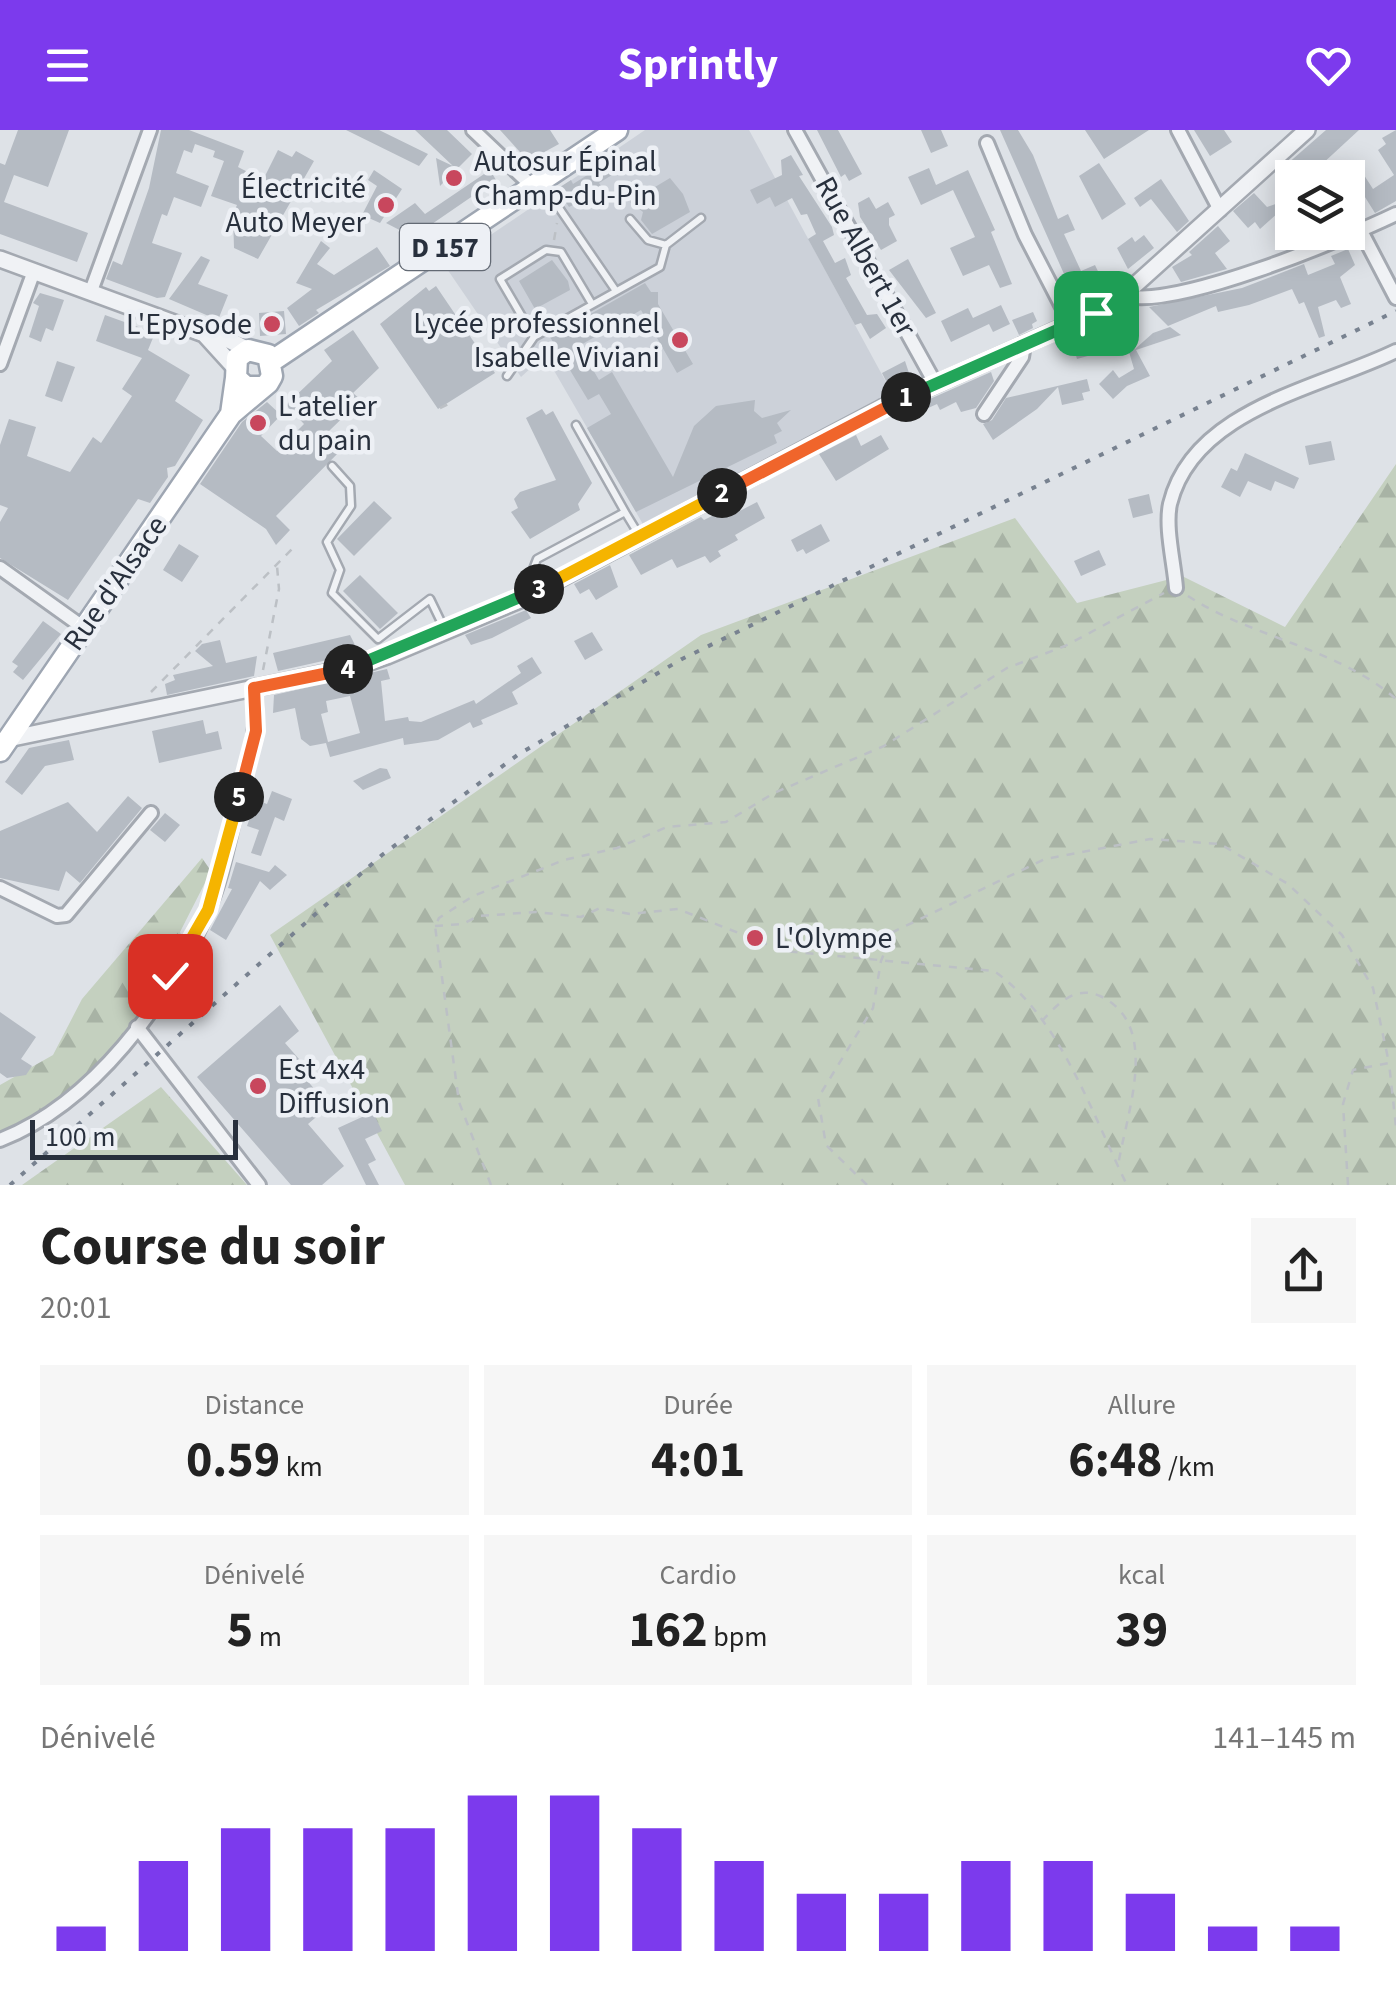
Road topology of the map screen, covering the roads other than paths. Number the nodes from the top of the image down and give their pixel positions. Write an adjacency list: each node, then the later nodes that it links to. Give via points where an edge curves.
1 (150, 130): 19 (street)
2 (473, 130): 8 (street)
3 (617, 130): 8 (main road, D 157)
4 (795, 130): 34 (street, Rue Albert 1er)
5 (1178, 130): 9 (street)
6 (1307, 130): 9 (street)
7 (987, 143): 24 (street)
8 (537, 184): 20 (lane); 30 (main road, D 157)
9 (1220, 210): 21 (street)
10 (1396, 214): 13 (street)
11 (701, 218): 15 (lane)
12 (630, 219): 15 (lane, via 648,240)
13 (1365, 229)
14 (1365, 239): 22 (street)
15 (666, 246): 20 (lane, via 660,266)
16 (1310, 250): 21 (street, via 1166,295)
17 (0, 259): 18 (street)
18 (34, 271): 19 (street); 31 (street)
19 (91, 291): 25 (street)
20 (616, 291): 23 (lane)
21 (1124, 295): 24 (street)
22 (1396, 298)
23 (592, 304): 26 (lane); 26 (lane, via 560,252 546,250 500,279)
24 (1071, 324): 27 (street)
25 (204, 334): 28 (street); 32 (street)
26 (534, 337): 33 (lane)
27 (1024, 345): 34 (street); 37 (street)
28 (248, 350): 30 (main road); 32 (main road, via 237,358)
29 (1396, 351): 43 (street, via 1248,415 1201,444 1182,470 1169,508)
30 (272, 361): 35 (main road, via 272,376)
31 (0, 364)
32 (235, 373): 35 (main road, via 246,387); 36 (main road, Rue d'Alsace)
33 (508, 376)
34 (935, 383): 41 (street)
35 (261, 387): 36 (main road, Rue d'Alsace)
36 (231, 414): 45 (main road, Rue d'Alsace)
37 (984, 414)
38 (576, 425): 40 (lane)
39 (332, 466): 46 (lane, via 350,486 350,506 327,542 340,570 332,593 378,639 430,599)
40 (626, 512): 41 (lane); 44 (lane, via 538,559 528,582)
41 (640, 536): 44 (street)
42 (0, 568): 45 (street)
43 (1176, 588)
44 (534, 592): 46 (street)
45 (84, 628): 48 (main road, Rue d'Alsace)
46 (446, 631): 47 (street, via 355,668)
47 (259, 687): 48 (street); 51 (street, via 256,731 208,910)
48 (3, 742)
49 (151, 814): 50 (street, via 66,915)
50 (0, 888)
51 (137, 1027): 52 (street, via 63,1107); 53 (street)
52 (0, 1140)
53 (259, 1185)

